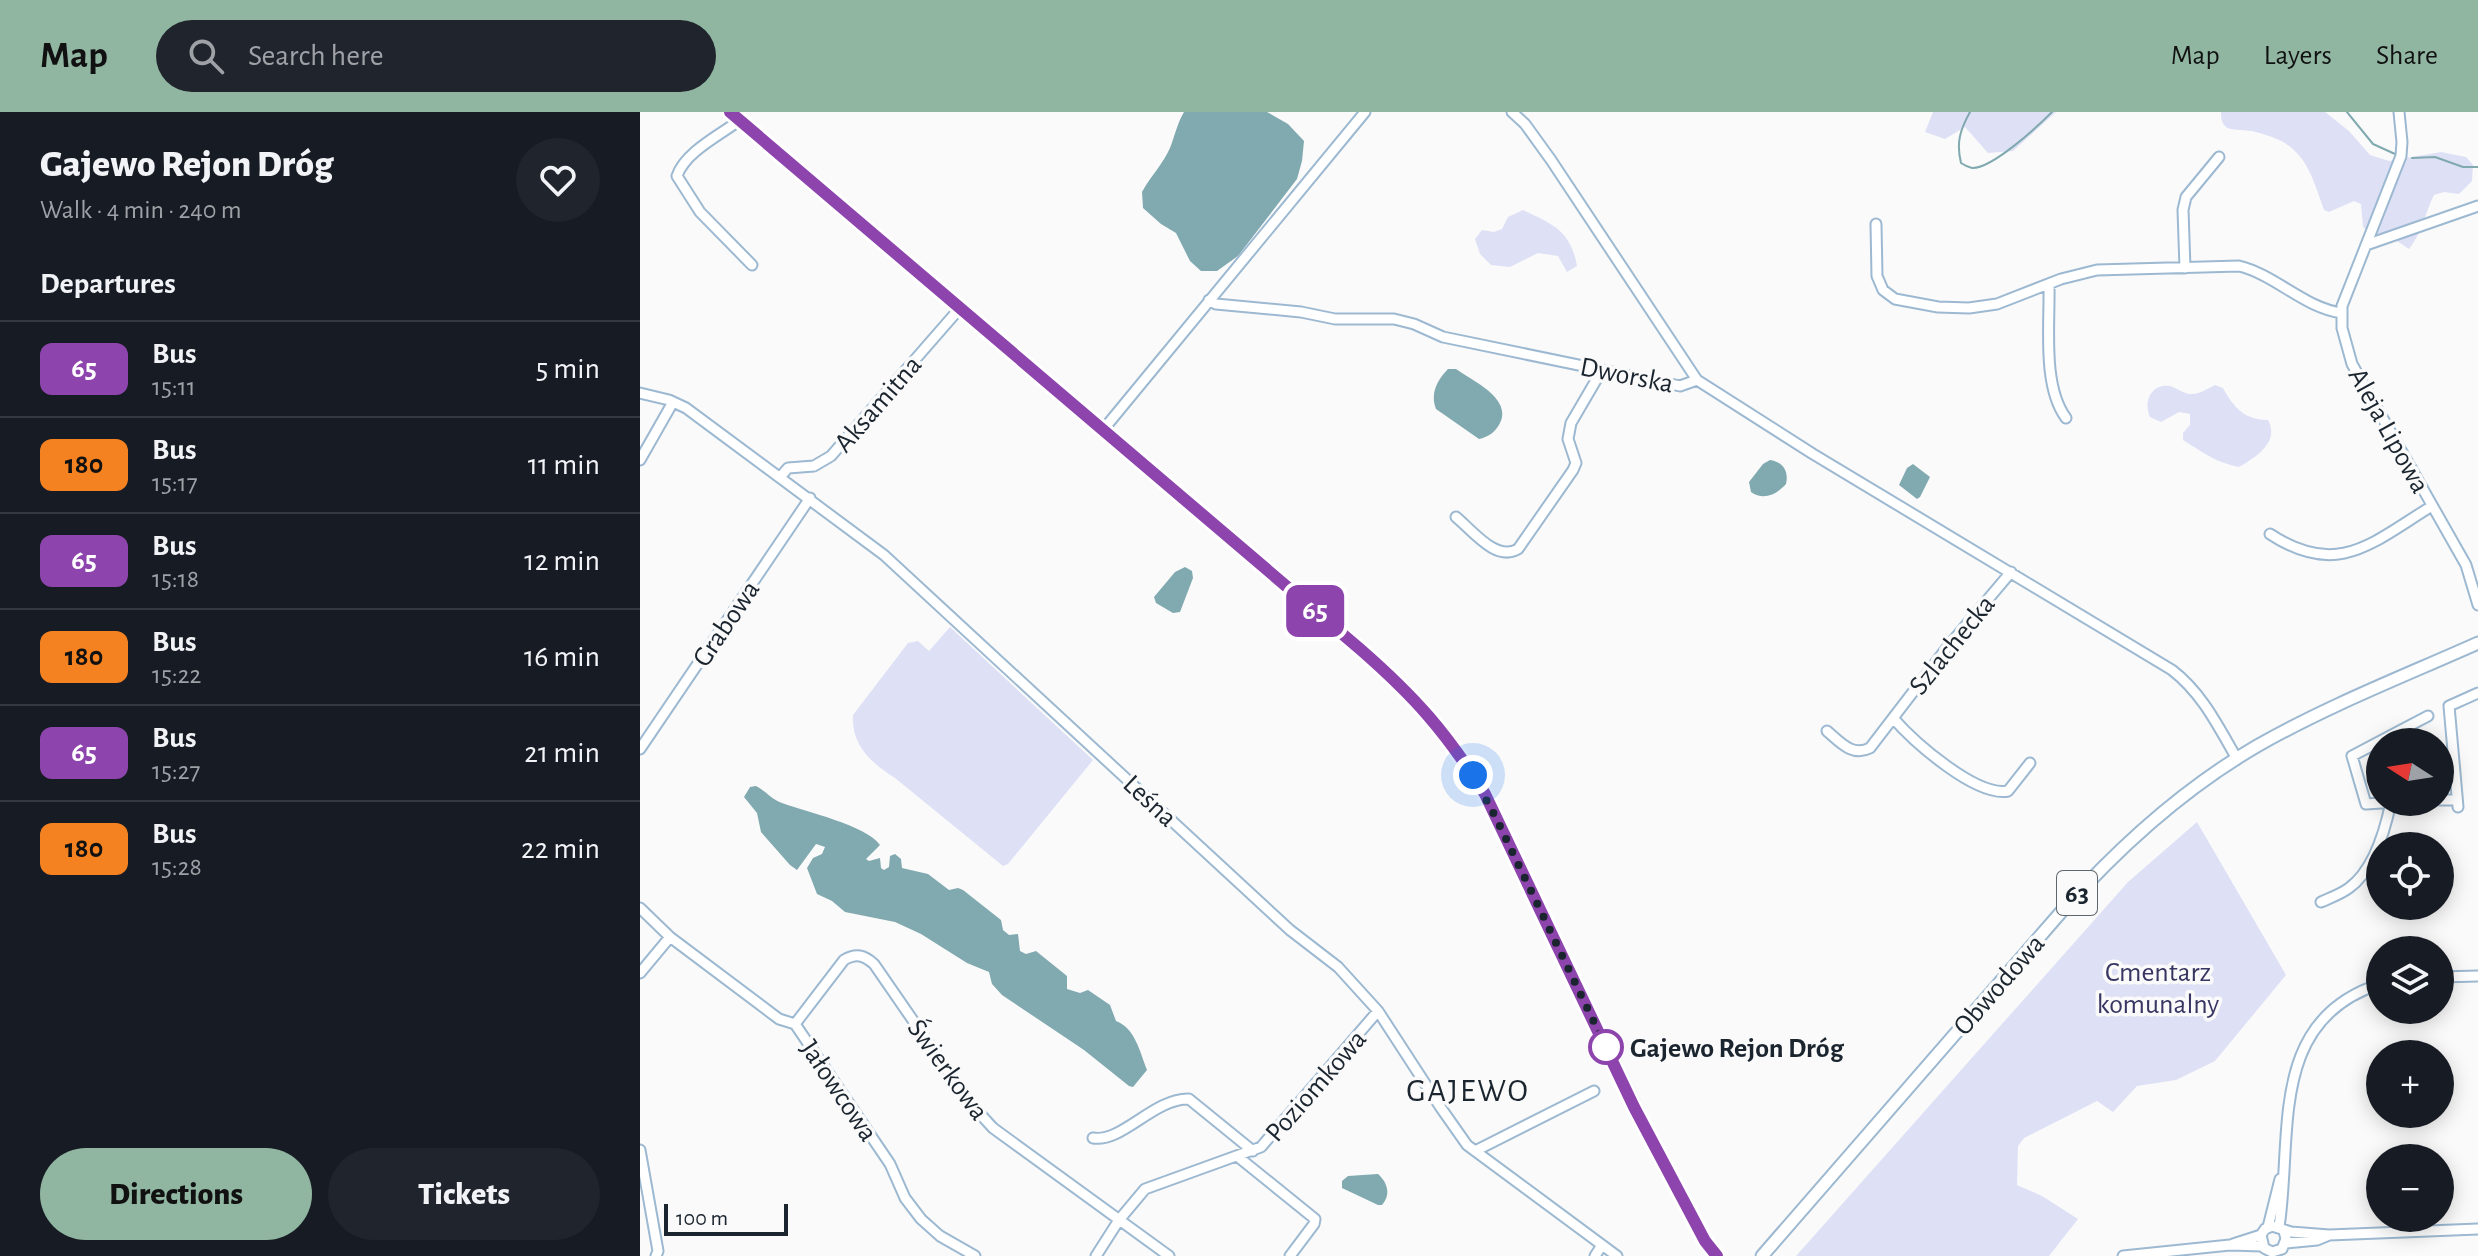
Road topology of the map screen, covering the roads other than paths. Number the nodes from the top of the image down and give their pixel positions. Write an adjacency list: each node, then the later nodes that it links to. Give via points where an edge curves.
1 (1365, 112): 12 (street)
2 (1512, 112): 16 (street, via 1551,160)
3 (2399, 112): 8 (street, Aleja Lipowa, via 2401,156)
4 (735, 116): 9 (street, via 677,176 709,223); 13 (main road)
5 (2219, 157): 10 (street, via 2186,197)
6 (2478, 206): 8 (street)
7 (1876, 224): 11 (street, via 1879,284 1895,299 1969,308)
8 (2366, 245): 14 (street, Aleja Lipowa)
9 (752, 265)
10 (2185, 268): 11 (street, via 2097,270); 14 (street, via 2239,266 2322,309)
11 (2049, 285): 19 (street, via 2051,378)
12 (1209, 300): 15 (street, Dworska, via 1335,319 1405,321 1443,337); 20 (street)
13 (960, 308): 20 (main road); 22 (street, Aksamitna, via 831,456 814,466 788,468)
14 (2342, 313): 24 (street, Aleja Lipowa, via 2352,364)
15 (1602, 370): 16 (street, Dworska, via 1684,387); 25 (street, via 1571,423 1573,470 1518,549 1496,551)
16 (1697, 380): 27 (street, Dworska)
17 (640, 393): 18 (street, Leśna)
18 (673, 402): 21 (street); 22 (street, Leśna)
19 (2066, 418)
20 (1103, 430): 61 (main road, via 1391,676 1450,739 1485,794 1634,1107)
21 (640, 460)
22 (781, 476): 23 (street, Leśna)
23 (810, 498): 36 (street, Grabowa); 51 (street, Leśna, via 884,555 1290,930 1338,967)
24 (2432, 506): 26 (street, via 2355,553 2330,556 2291,547); 28 (street, Aleja Lipowa, via 2466,565)
25 (1456, 517)
26 (2270, 534)
27 (2011, 572): 32 (street, Szlachecka); 38 (street, Dworska, via 2188,682)
28 (2478, 605)
29 (2478, 643): 38 (main road, Obwodowa / 63, via 2315,715)
30 (2478, 693): 34 (street, via 2449,706)
31 (2428, 716): 33 (street)
32 (1893, 718): 35 (street, Szlachecka, via 1870,748 1859,752); 39 (street, Szlachecka, via 1964,778 1994,793 2008,791)
33 (2407, 727)
34 (2451, 728)
35 (1827, 731)
36 (640, 749)
37 (2366, 749): 42 (street, via 2352,756)
38 (2237, 759): 64 (main road, Obwodowa / 63, via 2145,827 2089,881)
39 (2030, 763)
40 (2454, 767): 41 (street)
41 (2454, 803)
42 (2366, 804)
43 (2389, 816): 44 (street, via 2370,862 2350,887)
44 (2321, 902)
45 (643, 911): 46 (street, Jałowcowa)
46 (670, 937): 47 (street); 52 (street, Jałowcowa, via 779,1019)
47 (640, 973)
48 (2478, 976): 49 (street)
49 (2454, 977)
50 (2366, 989): 62 (street, via 2338,1005 2303,1048 2292,1082)
51 (1378, 1011): 56 (street, Poziomkowa, via 1269,1140); 57 (street, Leśna, via 1449,1121)
52 (795, 1024): 59 (street, Świerkowa, via 844,960 867,958 983,1118); 66 (street, Jałowcowa, via 921,1219)
53 (1594, 1091): 57 (street)
54 (1093, 1138): 56 (street, via 1108,1138 1167,1102 1189,1099)
55 (640, 1150): 65 (street)
56 (1253, 1151): 58 (street, Poziomkowa)
57 (1475, 1151): 63 (street, Leśna)
58 (1237, 1156): 59 (street, Poziomkowa, via 1145,1189); 69 (street, via 1315,1219)
59 (1119, 1220): 67 (street, Poziomkowa); 68 (street, Świerkowa)
60 (2478, 1229): 62 (street)
61 (1705, 1241): 72 (main road); 73 (main road)
62 (2273, 1242): 74 (street)
63 (1602, 1245): 70 (street); 71 (street, Leśna)
64 (1761, 1255)
65 (656, 1256)
66 (975, 1256)
67 (1096, 1256)
68 (1169, 1256)
69 (1290, 1256)
70 (1595, 1256)
71 (1617, 1256)
72 (1708, 1256)
73 (1717, 1256)
74 (2123, 1256)

